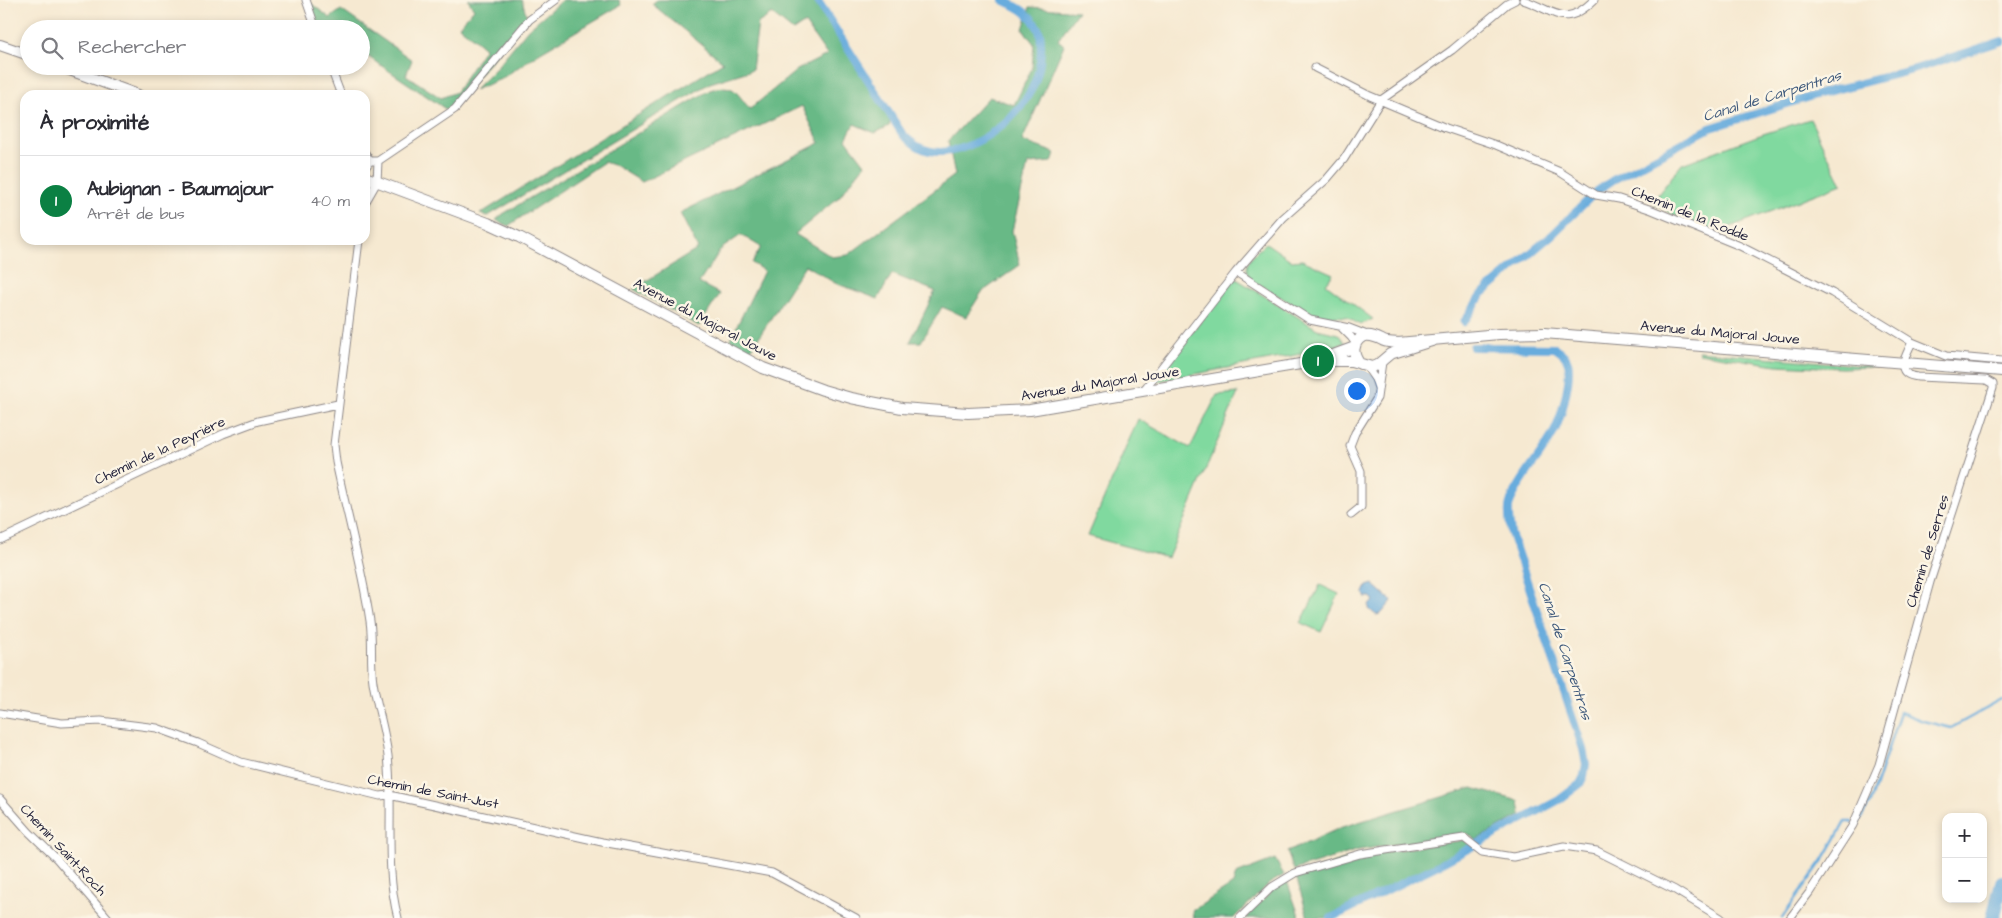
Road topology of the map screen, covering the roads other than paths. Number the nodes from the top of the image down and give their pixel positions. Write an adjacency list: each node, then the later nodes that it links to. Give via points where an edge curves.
1 (306, 0): 6 (street)
2 (556, 0): 16 (street, via 529,20 455,109)
3 (1515, 0): 14 (street, via 1423,72)
4 (1523, 0): 5 (street, via 1570,17 1583,11)
5 (1594, 0)
6 (313, 20)
7 (0, 45): 8 (main road)
8 (20, 52)
9 (1315, 68): 14 (street, Chemin de la Rodde)
10 (84, 75): 12 (main road)
11 (333, 75): 13 (street)
12 (124, 90)
13 (338, 90)
14 (1381, 100): 22 (street, via 1344,159 1327,179 1283,218); 27 (street, Chemin de la Rodde, via 1560,172 1593,194 1652,210 1740,246 1832,293)
15 (370, 157): 16 (street)
16 (374, 161): 17 (street); 19 (street)
17 (370, 164)
18 (370, 180): 19 (main road, Avenue du Majoral Jouve)
19 (377, 182): 20 (street); 36 (main road, Avenue du Majoral Jouve, via 519,237 763,368 852,398 902,408 968,413 1030,410)
20 (370, 194)
21 (358, 245): 37 (street)
22 (1236, 272): 23 (street, via 1310,320); 36 (street)
23 (1340, 326): 24 (street); 28 (street)
24 (1367, 335): 26 (main road, Avenue du Majoral Jouve); 28 (main road, Avenue du Majoral Jouve)
25 (1435, 340): 26 (main road, Avenue du Majoral Jouve); 29 (main road, Avenue du Majoral Jouve, via 1398,351); 32 (main road, Avenue du Majoral Jouve, via 1544,333)
26 (1382, 341): 29 (main road, via 1385,346)
27 (1912, 342): 31 (street, via 1946,356); 32 (street)
28 (1355, 346): 30 (main road, Avenue du Majoral Jouve); 33 (main road, via 1355,356)
29 (1383, 360): 33 (main road, Avenue du Majoral Jouve, via 1372,367); 35 (street)
30 (1318, 361): 33 (main road, Avenue du Majoral Jouve, via 1340,360); 36 (main road, Avenue du Majoral Jouve)
31 (2002, 361)
32 (1903, 363): 34 (main road, Avenue du Majoral Jouve); 48 (street, Chemin de Serres, via 1904,372 1908,375 1986,380 1993,384 1993,388 1930,582 1879,765 1853,824)
33 (1363, 365): 35 (street)
34 (2002, 371)
35 (1378, 388): 38 (street, via 1377,398 1350,446 1361,471 1361,506)
36 (1142, 392)
37 (338, 404): 39 (street, Chemin de la Peyrière, via 258,421 223,434); 41 (street, via 334,445 336,462 370,623 371,665 388,757)
38 (1351, 515)
39 (0, 540)
40 (0, 713): 41 (street, Chemin de Saint-Just, via 62,723 102,721 157,728 242,762 380,796)
41 (389, 795): 44 (street); 45 (street, Chemin de Saint-Just, via 602,842 772,873)
42 (0, 799): 43 (street, Chemin Saint-Roch)
43 (108, 918)
44 (398, 918)
45 (856, 918)
46 (1240, 918): 47 (street, via 1272,887 1295,873 1360,854 1464,838 1482,852 1513,857 1564,846 1597,851 1676,890)
47 (1721, 918)
48 (1790, 918)

